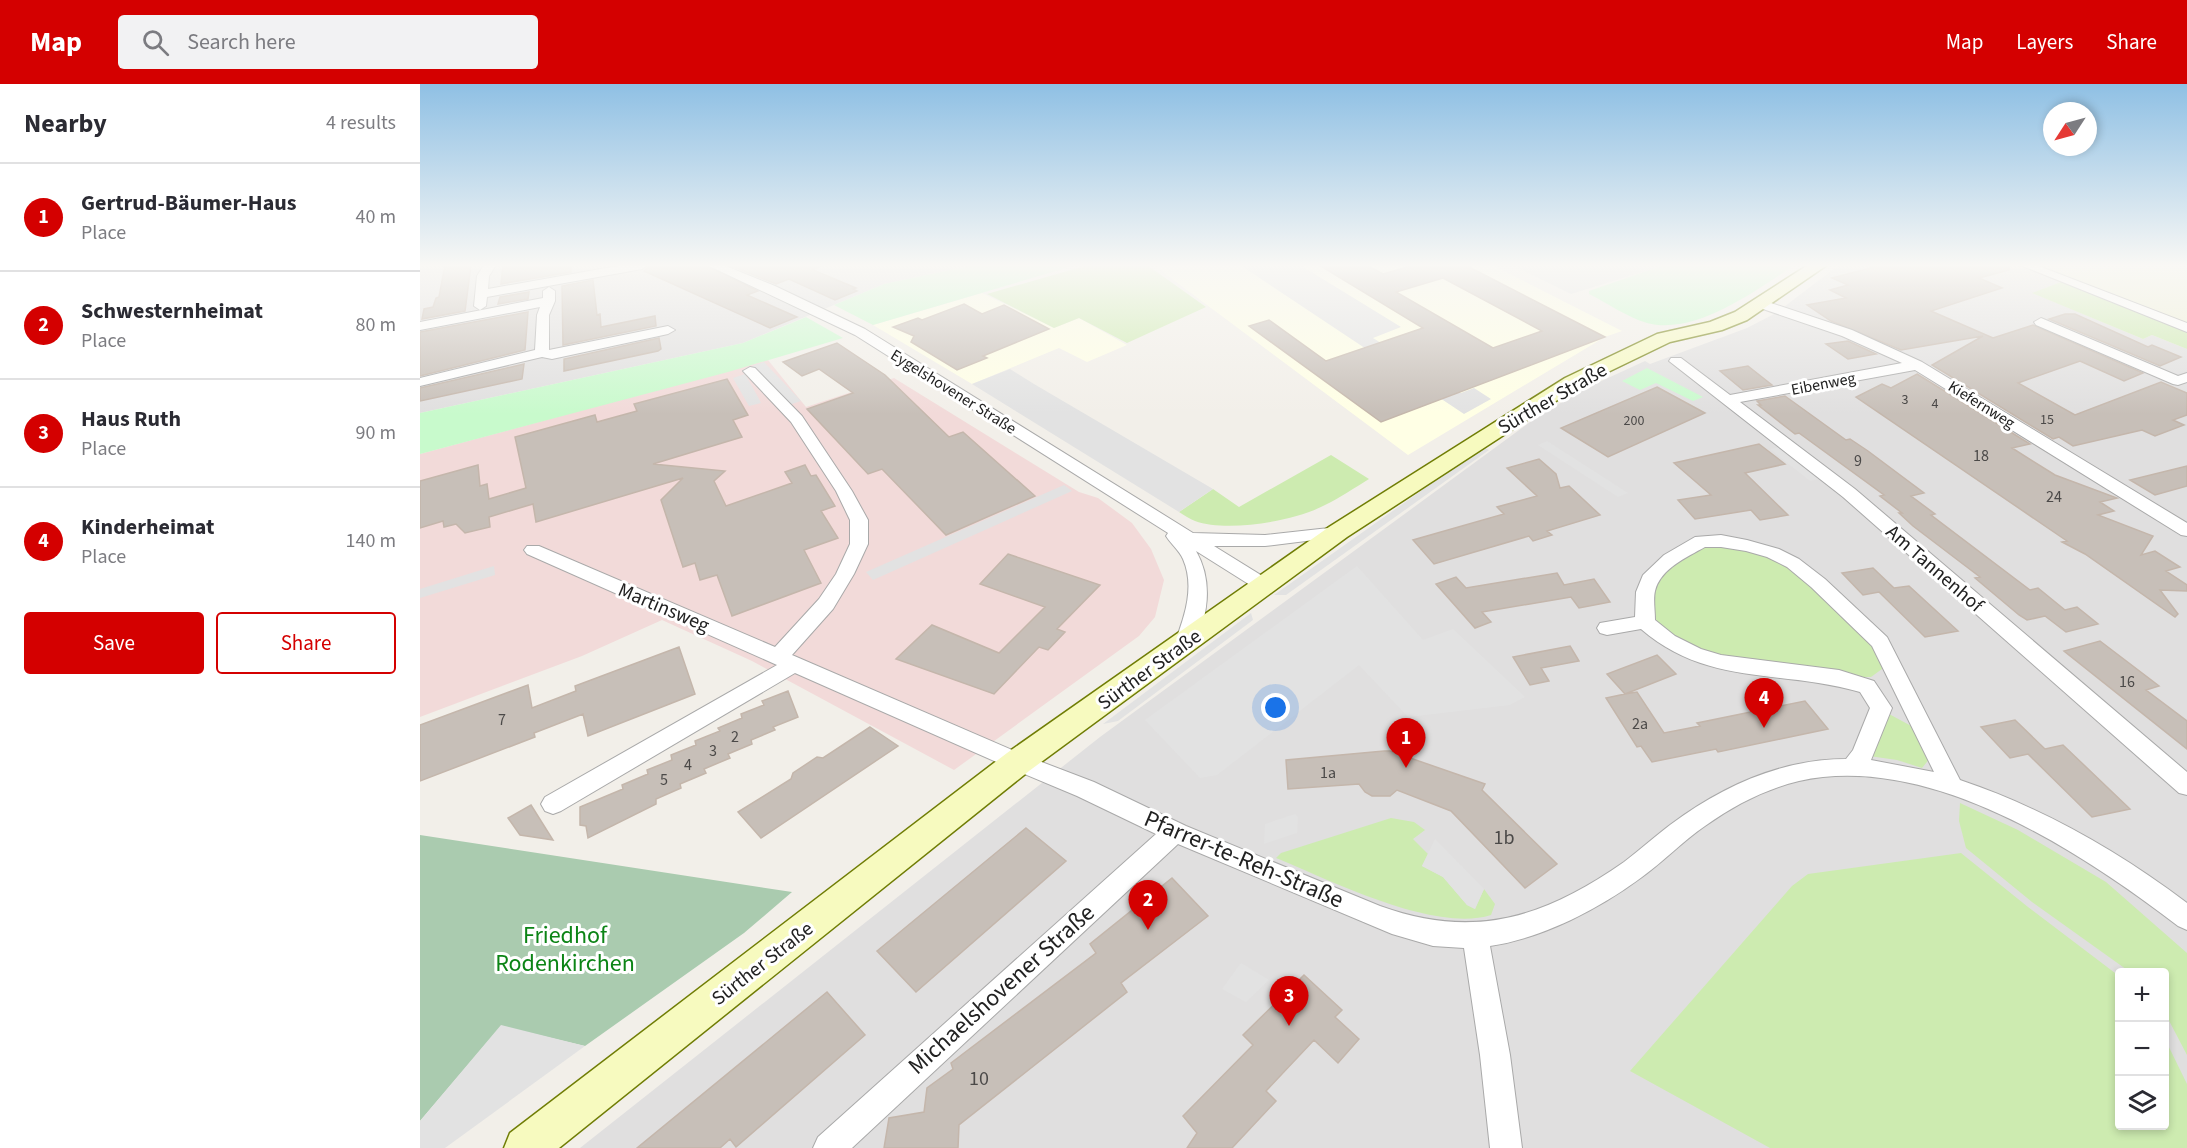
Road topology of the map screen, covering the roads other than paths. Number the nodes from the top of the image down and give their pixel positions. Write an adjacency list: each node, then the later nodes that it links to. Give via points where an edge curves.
1 (478, 315): 8 (street)
2 (543, 315): 11 (street)
3 (824, 315): 18 (street, Eygelshovener Straße, via 860,332)
4 (1740, 315): 20 (street, Sürther Straße, via 1716,326 1664,338 1572,382)
5 (1793, 315): 13 (street, Kiefernweg, via 1847,333)
6 (2153, 315): 9 (street)
7 (2041, 322): 15 (street, via 2178,381)
8 (420, 326)
9 (2187, 328)
10 (668, 330): 11 (street, via 552,355)
11 (542, 353): 16 (street)
12 (1676, 361): 17 (street, Am Tannenhof)
13 (1917, 365): 17 (street, Eibenweg); 19 (street, Kiefernweg)
14 (750, 371): 27 (street, via 797,419 860,520 859,544 845,574)
15 (2187, 376)
16 (420, 382)
17 (1728, 400): 33 (street, Am Tannenhof, via 1849,493)
18 (1155, 518): 21 (street, Eygelshovener Straße); 26 (street, Eygelshovener Straße, via 1192,558 1197,580 1196,614)
19 (2187, 531)
20 (1338, 532): 21 (street, Eygelshovener Straße, via 1261,542); 23 (street, Sürther Straße)
21 (1186, 537): 23 (street, Eygelshovener Straße)
22 (533, 550): 27 (street, Martinsweg)
23 (1265, 586): 26 (street, Sürther Straße)
24 (1645, 622): 25 (street); 28 (street, via 1645,592 1650,579 1670,559 1701,541 1747,546 1793,563 1818,583 1880,642); 29 (street, via 1655,633 1704,659 1740,667 1829,674)
25 (1607, 628)
26 (1185, 642): 30 (street, Sürther Straße)
27 (787, 660): 30 (street, Martinsweg); 34 (street)
28 (1894, 670): 29 (street); 32 (street)
29 (1867, 686): 31 (street, via 1881,708 1862,755)
30 (1018, 762): 35 (street, Pfarrer-te-Reh-Straße, via 1073,783); 38 (street, Sürther Straße)
31 (1852, 767): 32 (street, Pfarrer-te-Reh-Straße, via 1896,772); 37 (street, Pfarrer-te-Reh-Straße, via 1802,771 1771,779 1686,826 1625,875 1587,897 1525,924)
32 (1952, 786): 36 (street, Pfarrer-te-Reh-Straße, via 2064,834)
33 (2187, 786)
34 (553, 804)
35 (1175, 832): 37 (street, Pfarrer-te-Reh-Straße, via 1409,927 1436,934); 39 (street, Michaelshovener Straße)
36 (2187, 918)
37 (1475, 936): 40 (street)
38 (525, 1148)
39 (829, 1148)
40 (1506, 1148)

